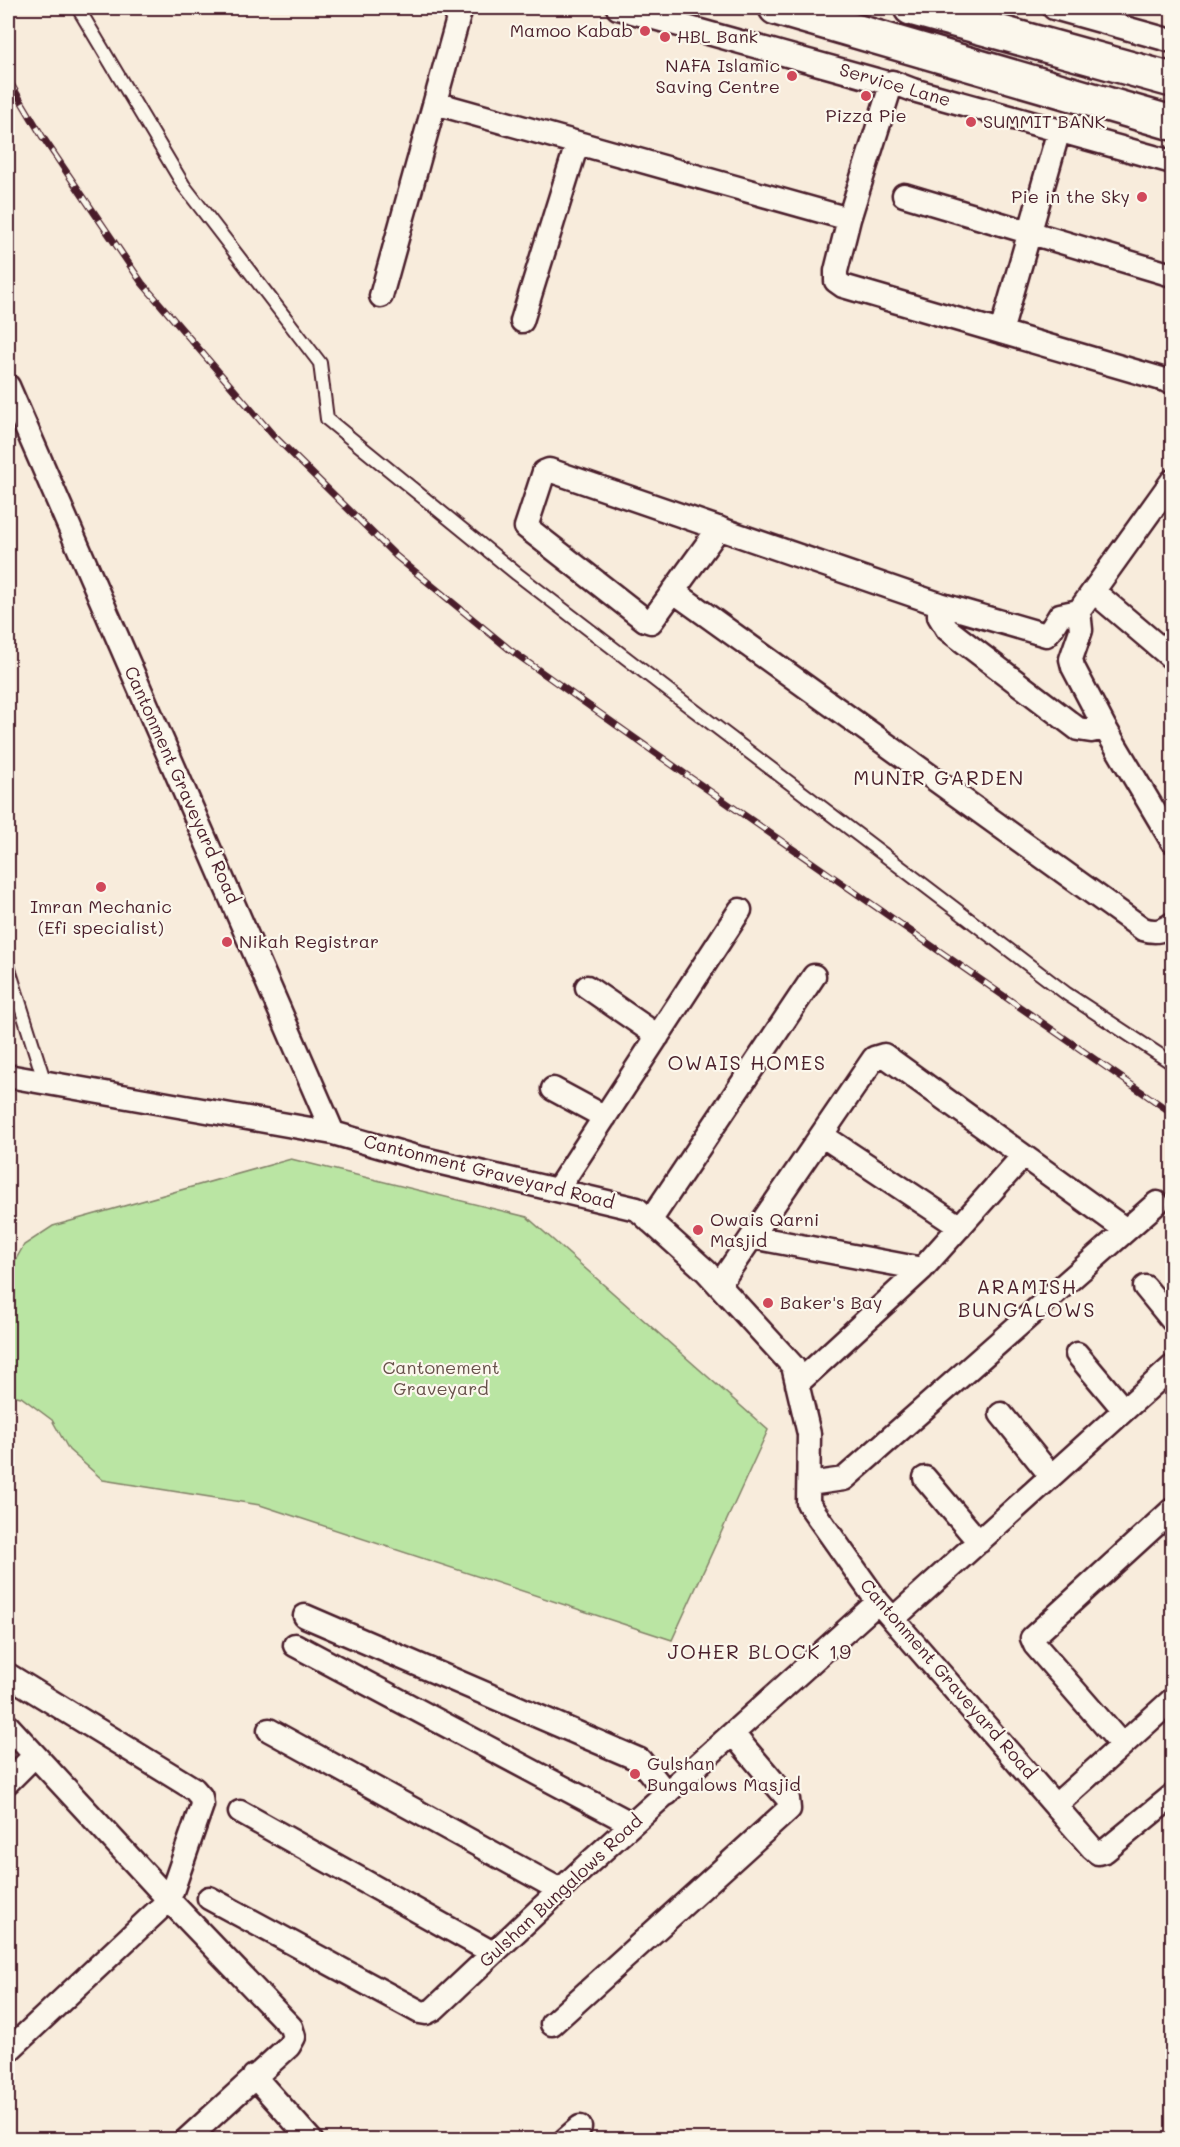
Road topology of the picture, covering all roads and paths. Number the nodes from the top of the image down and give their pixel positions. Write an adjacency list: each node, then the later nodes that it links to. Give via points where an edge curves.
1 (78, 8): 41 (lane, via 184,186 320,363 327,419 517,574 725,734 1067,994)
2 (461, 8): 12 (street)
3 (618, 8): 11 (street, Service Lane)
4 (776, 8): 9 (main road)
5 (911, 8): 7 (main road)
6 (1054, 8): 8 (street)
7 (1028, 41): 9 (main road); 10 (main road)
8 (1173, 41)
9 (1016, 77): 13 (main road)
10 (1173, 80)
11 (892, 82): 14 (street, Service Lane); 18 (street)
12 (435, 103): 15 (street); 21 (street)
13 (1173, 123)
14 (1059, 130): 16 (street, Service Lane); 19 (street)
15 (577, 144): 18 (street); 22 (street)
16 (1173, 162)
17 (904, 195): 19 (street)
18 (849, 219): 23 (street, via 836,281)
19 (1030, 233): 20 (street); 23 (street)
20 (1173, 275)
21 (381, 296)
22 (522, 321)
23 (1001, 332): 24 (street)
24 (1173, 382)
25 (8, 386): 46 (street, Cantonment Graveyard Road)
26 (1173, 481): 29 (street)
27 (719, 528): 28 (street); 28 (street, via 549,470 544,472 526,522 528,530 645,620 651,622); 30 (street)
28 (673, 591): 36 (street, via 1143,929 1154,932)
29 (1093, 591): 31 (street); 32 (street)
30 (939, 604): 31 (street, via 1046,635 1060,615); 33 (street, via 939,616 947,629 1078,729)
31 (1079, 611): 33 (street, via 1081,630 1071,658)
32 (1173, 658)
33 (1105, 728): 34 (street)
34 (1173, 841)
35 (740, 910): 40 (street)
36 (1173, 924)
37 (8, 966): 43 (lane)
38 (814, 976): 51 (street)
39 (587, 987): 40 (street)
40 (658, 1036): 45 (street)
41 (1173, 1063)
42 (8, 1076): 43 (street)
43 (45, 1083): 46 (street)
44 (553, 1089): 45 (street)
45 (605, 1117): 49 (street)
46 (333, 1132): 49 (street, Cantonment Graveyard Road, via 416,1157)
47 (823, 1136): 48 (street, via 874,1058 884,1055); 52 (street); 54 (street)
48 (1023, 1156): 52 (street); 53 (street)
49 (557, 1190): 51 (street, Cantonment Graveyard Road, via 637,1209)
50 (1157, 1203): 53 (street)
51 (650, 1221): 56 (street, Cantonment Graveyard Road)
52 (960, 1227): 55 (street)
53 (1126, 1230): 66 (street, via 844,1479)
54 (752, 1237): 55 (street); 56 (street)
55 (922, 1269): 61 (street)
56 (719, 1285): 61 (street, Cantonment Graveyard Road, via 793,1366)
57 (1145, 1287): 58 (street)
58 (1173, 1320)
59 (1077, 1354): 62 (street)
60 (1173, 1367): 62 (street)
61 (797, 1384): 66 (street, Cantonment Graveyard Road, via 810,1434)
62 (1124, 1410): 64 (street)
63 (1001, 1414): 64 (street)
64 (1051, 1476): 68 (street)
65 (925, 1478): 68 (street)
66 (808, 1484): 69 (street, Cantonment Graveyard Road, via 808,1503)
67 (1171, 1514): 78 (street, via 1032,1638)
68 (979, 1542): 71 (street)
69 (878, 1602): 71 (street, Cantonment Graveyard Road); 77 (street, Gulshan Bungalows Road)
70 (305, 1616): 81 (street, via 640,1760)
71 (893, 1619): 83 (street, Cantonment Graveyard Road)
72 (294, 1645): 85 (street)
73 (8, 1675): 88 (street, via 194,1789 201,1797 202,1804)
74 (1173, 1700): 78 (street)
75 (8, 1726): 79 (street)
76 (269, 1730): 86 (street)
77 (733, 1734): 81 (street, Gulshan Bungalows Road); 90 (street, via 788,1799 789,1809)
78 (1122, 1745): 83 (street)
79 (34, 1756): 80 (street); 88 (street)
80 (8, 1782)
81 (667, 1794): 85 (street, Gulshan Bungalows Road)
82 (1173, 1796): 83 (street, Cantonment Graveyard Road, via 1106,1851 1098,1853)
83 (1056, 1805)
84 (240, 1812): 89 (street)
85 (632, 1824): 86 (street, Gulshan Bungalows Road)
86 (560, 1890): 89 (street, Gulshan Bungalows Road)
87 (209, 1898): 89 (street, Gulshan Bungalows Road, via 420,2012 434,2009)
88 (169, 1900): 91 (street); 92 (street, via 291,2028 294,2037 289,2046)
89 (493, 1953)
90 (552, 2025)
91 (8, 2050)
92 (254, 2076): 93 (street); 94 (street)
93 (186, 2139)
94 (311, 2139)

